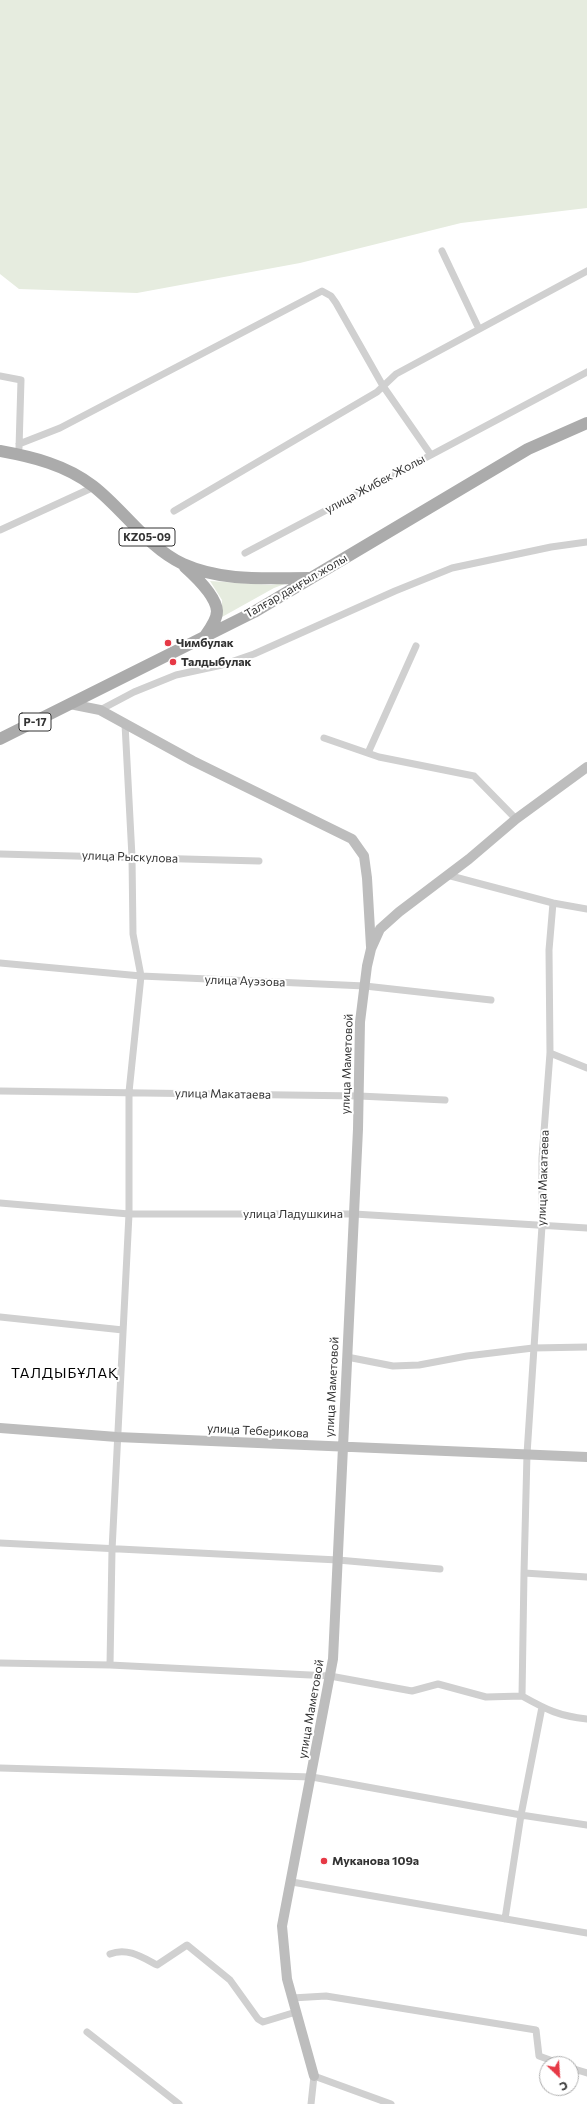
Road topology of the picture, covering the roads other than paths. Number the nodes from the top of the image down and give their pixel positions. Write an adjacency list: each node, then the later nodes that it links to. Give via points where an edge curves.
1 (442, 251): 3 (street)
2 (587, 271): 3 (street)
3 (479, 329): 6 (street, via 396,374)
4 (587, 372): 10 (street)
5 (0, 376): 8 (street, via 21,380)
6 (383, 386): 8 (street, улица Жибек Жолы, via 336,303 331,296 322,291); 10 (street, улица Жибек Жолы); 12 (street)
7 (587, 423): 17 (main road, Талғар даңғыл жолы, via 528,449)
8 (19, 449): 9 (main road, KZ05-09); 11 (main road, KZ05-09, via 61,467)
9 (0, 451)
10 (431, 455): 15 (street, улица Жибек Жолы)
11 (94, 487): 13 (street); 16 (main road, KZ05-09, via 145,536)
12 (174, 512)
13 (0, 530)
14 (587, 542): 21 (street, via 452,568 254,654 222,665 176,675 134,692)
15 (245, 553)
16 (182, 563): 17 (main road, KZ05-09, via 208,573 234,577); 18 (main road, via 209,593 217,610 214,622)
17 (310, 578): 18 (main road, Талғар даңғыл жолы / P-17, via 254,612)
18 (205, 637): 20 (main road, Талғар даңғыл жолы / P-17)
19 (416, 646): 25 (street)
20 (70, 704): 21 (street); 24 (main road, Талғар даңғыл жолы / P-17)
21 (100, 710): 22 (street)
22 (125, 724): 29 (street); 34 (street, via 193,761 352,839 364,856 368,878)
23 (324, 738): 25 (street)
24 (0, 739)
25 (368, 753): 27 (street, via 474,776)
26 (587, 767): 27 (street, улица Маметовой)
27 (516, 819): 31 (street, улица Маметовой)
28 (0, 854): 29 (street, улица Рыскулова)
29 (132, 857): 30 (street, улица Рыскулова); 36 (street, via 133,934)
30 (259, 861)
31 (448, 875): 32 (street); 34 (street, улица Маметовой, via 398,912 380,929)
32 (553, 903): 33 (street); 39 (street, улица Макатаева, via 549,950)
33 (587, 908)
34 (371, 949): 37 (street, улица Маметовой)
35 (0, 963): 36 (street, улица Ауэзова)
36 (141, 976): 37 (street, улица Ауэзова); 42 (street)
37 (365, 986): 38 (street, улица Ауэзова); 43 (street, улица Маметовой, via 360,1022)
38 (491, 1000)
39 (550, 1053): 40 (street); 48 (street, улица Макатаева, via 542,1158)
40 (587, 1068)
41 (0, 1091): 42 (street, улица Макатаева)
42 (129, 1092): 43 (street, улица Макатаева); 46 (street)
43 (359, 1096): 44 (street, улица Макатаева); 47 (street, улица Маметовой)
44 (445, 1100)
45 (0, 1203): 46 (street, улица Ладушкина)
46 (129, 1214): 47 (street, улица Ладушкина); 51 (street)
47 (354, 1214): 48 (street, улица Ладушкина); 54 (street, улица Маметовой)
48 (542, 1226): 49 (street, улица Ладушкина); 53 (street, улица Макатаева)
49 (587, 1228)
50 (0, 1317): 51 (street)
51 (123, 1330): 56 (street)
52 (587, 1347): 53 (street)
53 (533, 1348): 54 (street, via 418,1365 393,1366); 58 (street, улица Макатаева)
54 (347, 1357): 57 (street, улица Маметовой)
55 (0, 1428): 56 (street, улица Теберикова)
56 (117, 1437): 57 (street, улица Теберикова); 61 (street)
57 (342, 1448): 58 (street, улица Теберикова); 62 (street, улица Маметовой)
58 (527, 1454): 59 (street, улица Теберикова); 64 (street, улица Макатаева)
59 (587, 1457)
60 (0, 1543): 61 (street)
61 (112, 1550): 62 (street); 67 (street)
62 (338, 1560): 63 (street); 68 (street, улица Маметовой)
63 (440, 1569)
64 (524, 1573): 65 (street); 69 (street, улица Макатаева)
65 (587, 1577)
66 (0, 1663): 67 (street)
67 (110, 1665): 68 (street)
68 (330, 1676): 69 (street, via 412,1691 438,1684 486,1697); 73 (street, улица Маметовой)
69 (522, 1696): 70 (street)
70 (542, 1707): 71 (street, via 567,1717); 74 (street)
71 (587, 1719)
72 (0, 1768): 73 (street)
73 (312, 1777): 74 (street); 76 (street, улица Маметовой)
74 (521, 1815): 75 (street); 77 (street)
75 (587, 1825)
76 (292, 1882): 77 (street); 80 (street, улица Маметовой, via 282,1926 286,1979)
77 (505, 1919): 78 (street)
78 (587, 1933)
79 (110, 1954): 81 (street, via 119,1950 133,1953 157,1966 187,1945 230,1980 258,2019 263,2022)
80 (292, 1998): 81 (street, улица Маметовой); 83 (street, via 326,1996 536,2030)
81 (296, 2012): 84 (street, улица Маметовой)
82 (87, 2032): 85 (street)
83 (539, 2056)
84 (314, 2076): 86 (street, улица Маметовой); 87 (street)
85 (179, 2104)
86 (311, 2104)
87 (391, 2104)

